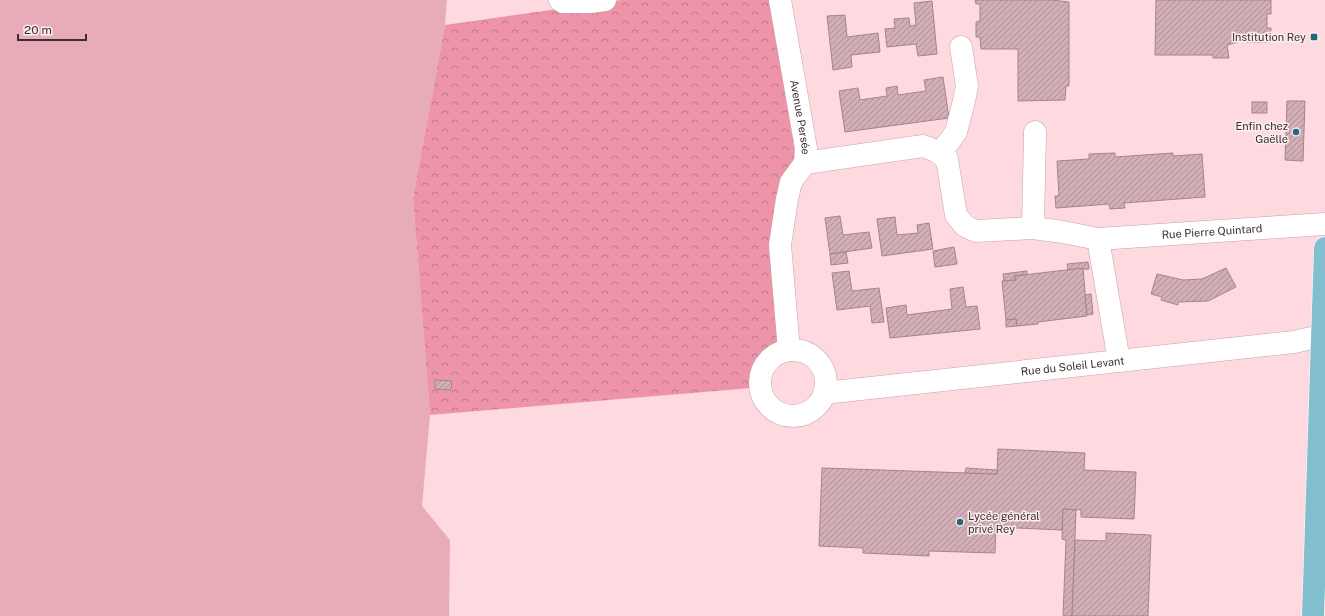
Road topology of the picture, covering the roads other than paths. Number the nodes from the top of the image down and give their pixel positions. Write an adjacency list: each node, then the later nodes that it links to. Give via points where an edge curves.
1 (560, 0): 2 (street)
2 (604, 0)
3 (780, 0): 7 (street, Avenue Persée, via 806,148)
4 (961, 47): 6 (street, via 967,86 956,132)
5 (1035, 132): 9 (street)
6 (940, 154): 7 (street, via 923,146); 9 (street, Rue Pierre Quintard, via 947,159 956,215 965,226 976,231)
7 (805, 163): 13 (street, Avenue Persée, via 791,182 780,245)
8 (1325, 224): 10 (street, Rue Pierre Quintard)
9 (1033, 228): 10 (street, Rue Pierre Quintard)
10 (1098, 239): 14 (street)
11 (1325, 248): 12 (main road)
12 (1323, 335): 14 (street, Rue du Soleil Levant, via 1294,342); 16 (main road)
13 (789, 350): 15 (street, via 806,352 819,362 825,377); 15 (street, via 774,356 763,368 760,385 765,400 777,412 797,415 815,407)
14 (1119, 361): 15 (street, Rue du Soleil Levant)
15 (824, 393)
16 (1313, 616)

